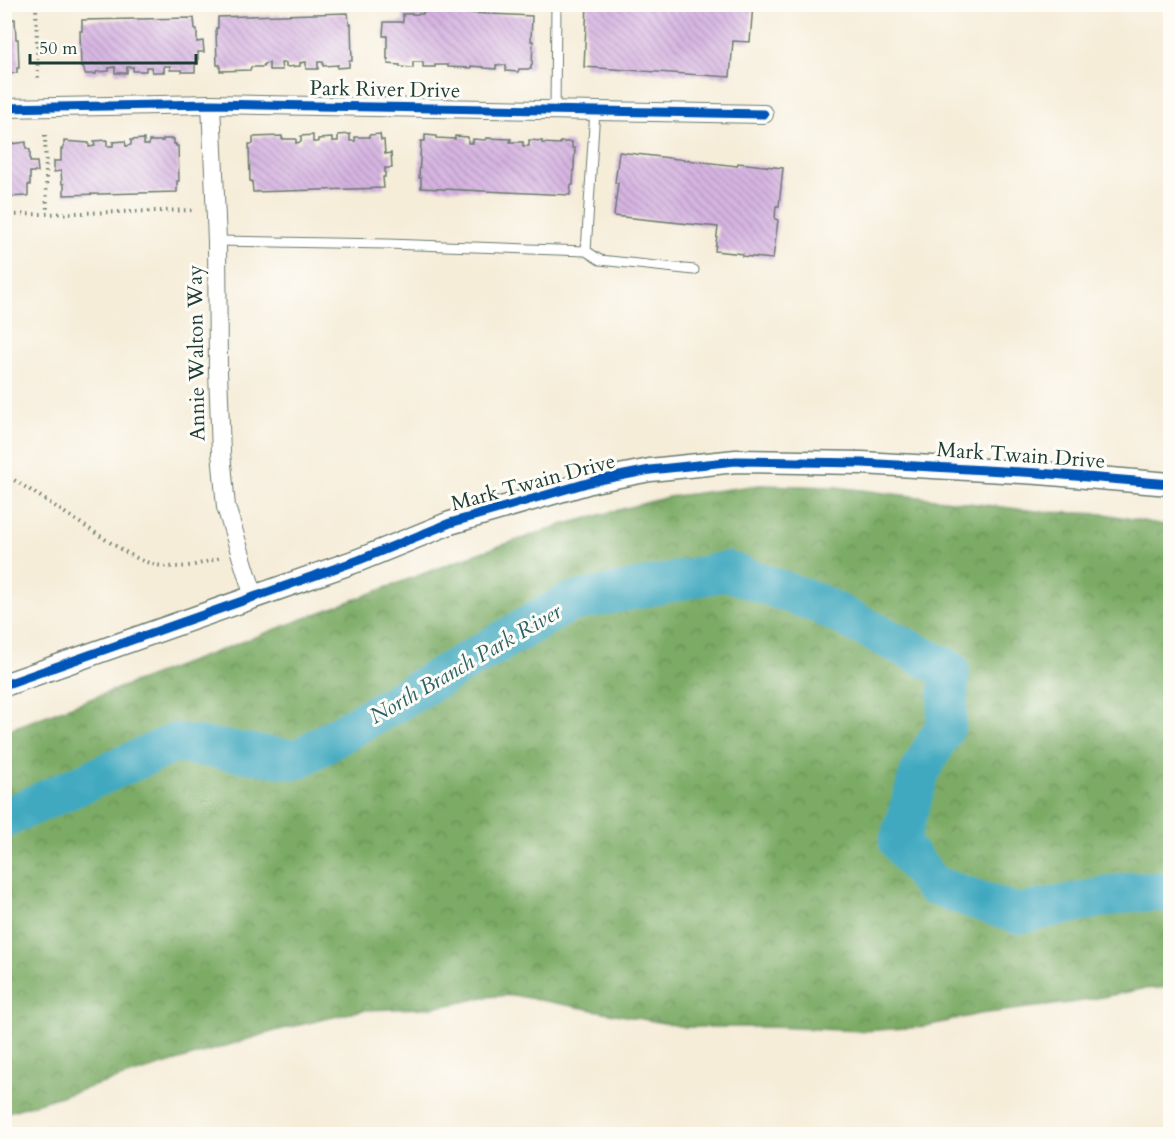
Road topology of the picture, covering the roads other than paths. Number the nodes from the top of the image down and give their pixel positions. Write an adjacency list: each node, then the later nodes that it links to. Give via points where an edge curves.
1 (556, 4): 4 (lane)
2 (211, 104): 3 (street, Park River Drive); 4 (street, Park River Drive); 7 (street, Annie Walton Way)
3 (4, 108)
4 (555, 110): 5 (street, Park River Drive)
5 (595, 110): 6 (street, Park River Drive); 8 (lane)
6 (764, 114)
7 (217, 241): 8 (lane); 11 (street, Annie Walton Way, via 218,371 226,507)
8 (586, 251): 9 (lane, via 600,260)
9 (694, 270)
10 (1170, 484): 11 (street, Mark Twain Drive, via 862,463 736,461 650,470 594,481 450,523)
11 (254, 597): 12 (street, Mark Twain Drive)
12 (4, 685)

